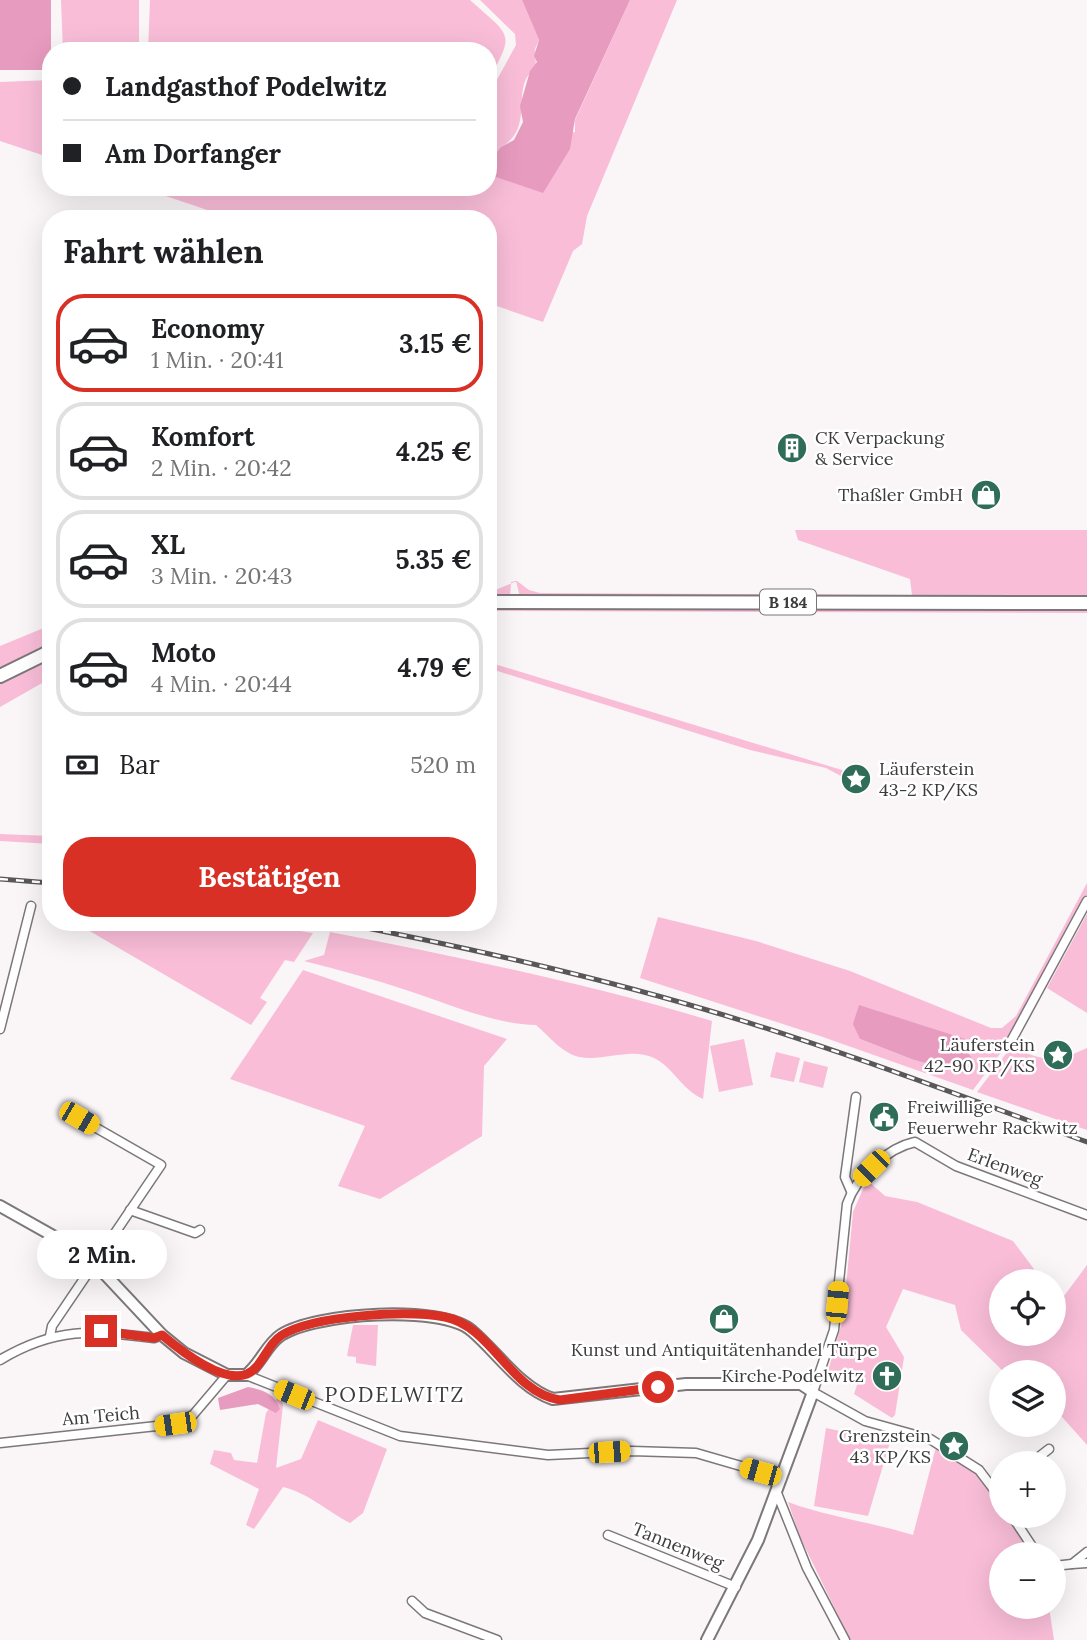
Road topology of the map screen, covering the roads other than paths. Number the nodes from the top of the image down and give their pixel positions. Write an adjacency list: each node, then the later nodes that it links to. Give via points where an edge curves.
1 (497, 602): 2 (main road, B 184)
2 (1087, 603)
3 (42, 655): 4 (main road)
4 (0, 676)
5 (1087, 901): 8 (street)
6 (31, 906): 7 (street)
7 (0, 1029)
8 (1009, 1045)
9 (856, 1097): 11 (street, via 845,1177)
10 (79, 1118): 13 (street, via 161,1165)
11 (851, 1191): 14 (street, Erlenweg, via 871,1168 915,1142 956,1166); 22 (street, via 844,1213 834,1330)
12 (0, 1206): 16 (street)
13 (130, 1210): 15 (street, via 195,1233); 16 (street)
14 (1087, 1215)
15 (200, 1230)
16 (94, 1261): 17 (street); 18 (street)
17 (162, 1335): 18 (street, via 154,1338 101,1331); 20 (street, via 184,1353)
18 (50, 1336): 19 (street)
19 (0, 1360)
20 (227, 1375): 21 (street); 23 (street, Am Teich, via 193,1415 175,1424)
21 (246, 1375): 22 (street, via 281,1335 320,1320 433,1316 464,1324 509,1368 554,1399 686,1384 795,1384); 26 (street, via 400,1436 548,1455 696,1454)
22 (813, 1392): 26 (street); 27 (street, via 865,1421 930,1439)
23 (0, 1443)
24 (1049, 1449): 25 (street)
25 (1046, 1451)
26 (782, 1478): 28 (street)
27 (989, 1481)
28 (777, 1493): 34 (street); 38 (street, via 807,1568)
29 (608, 1535): 34 (street, Tannenweg)
30 (1087, 1552): 32 (street)
31 (1087, 1563): 32 (street)
32 (1072, 1564): 33 (street)
33 (1066, 1565)
34 (736, 1587): 37 (street)
35 (412, 1601): 36 (street, via 425,1613)
36 (497, 1640)
37 (707, 1640)
38 (845, 1640)

